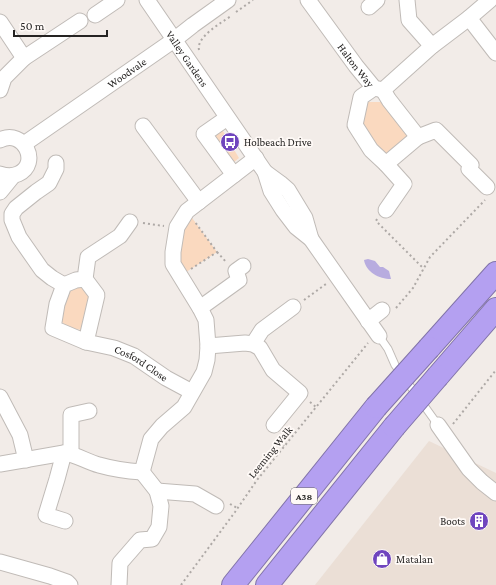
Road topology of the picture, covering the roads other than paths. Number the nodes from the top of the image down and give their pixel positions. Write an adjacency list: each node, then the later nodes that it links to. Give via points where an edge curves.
1 (117, 0): 7 (street)
2 (147, 0): 11 (street, Valley Gardens)
3 (228, 0): 11 (street, Woodvale)
4 (308, 0): 15 (street, Halton Way, via 356,66)
5 (407, 0): 12 (street, via 409,20)
6 (490, 0): 8 (street, Halton Way)
7 (95, 15)
8 (469, 18): 12 (street, Halton Way); 13 (street)
9 (80, 21): 14 (street)
10 (0, 22): 14 (street)
11 (174, 40): 17 (street, Valley Gardens); 21 (street, Woodvale)
12 (432, 46): 15 (street, Halton Way)
13 (496, 52)
14 (24, 58): 16 (street, via 4,78)
15 (379, 89): 19 (street); 24 (street, via 360,97 355,125 371,150)
16 (0, 90)
17 (227, 118): 22 (street, Valley Gardens); 26 (street, via 204,134)
18 (143, 126): 29 (street)
19 (418, 137): 24 (street); 28 (street, via 436,130 471,165 469,170)
20 (0, 140): 21 (street, via 17,139)
21 (24, 144): 25 (street, via 29,156 25,169 20,173)
22 (256, 158): 26 (street); 40 (street, Valley Gardens, via 265,172 288,190 305,218 311,239)
23 (56, 163): 35 (street, via 49,183 16,208 12,220 19,237 42,270)
24 (386, 164): 30 (street, via 404,184)
25 (6, 175): 27 (street)
26 (234, 175): 29 (street)
27 (0, 192)
28 (487, 192)
29 (193, 207): 37 (street, via 178,227 173,264)
30 (386, 210)
31 (130, 222): 34 (street, via 120,236 88,257)
32 (243, 266): 37 (street, via 236,271 239,280)
33 (496, 273): 61 (highway, A38, bridge, via 376,407)
34 (85, 279): 35 (street); 42 (street, via 97,295)
35 (64, 285): 42 (street, Cosford Close, via 52,328)
36 (293, 307): 43 (street, via 262,330)
37 (200, 308): 44 (street, via 206,320)
38 (389, 309): 40 (street)
39 (496, 309): 62 (highway, A38, bridge, via 394,427)
40 (368, 321): 41 (street, Valley Gardens)
41 (378, 335): 49 (lane, via 395,364)
42 (86, 342): 45 (street, Cosford Close, via 114,348 134,356)
43 (253, 344): 44 (street, via 244,342 236,349); 48 (street, via 260,348 273,370 300,393)
44 (208, 346): 45 (street, via 204,372)
45 (192, 392): 53 (street, via 184,407 151,439)
46 (0, 397): 51 (street, via 20,435)
47 (89, 411): 50 (street, via 71,415)
48 (274, 425)
49 (442, 430): 55 (street, via 469,469)
50 (67, 453): 51 (street); 53 (street, via 98,465); 57 (street, via 46,515)
51 (26, 460): 52 (street)
52 (0, 464)
53 (142, 472): 54 (street)
54 (157, 491): 56 (street, via 195,494); 60 (street, via 161,506 159,527 152,539 140,540 120,563)
55 (496, 493)
56 (216, 506)
57 (65, 521)
58 (0, 562): 59 (street, via 50,576)
59 (70, 585)
60 (119, 585)
61 (233, 585)
62 (267, 585)

